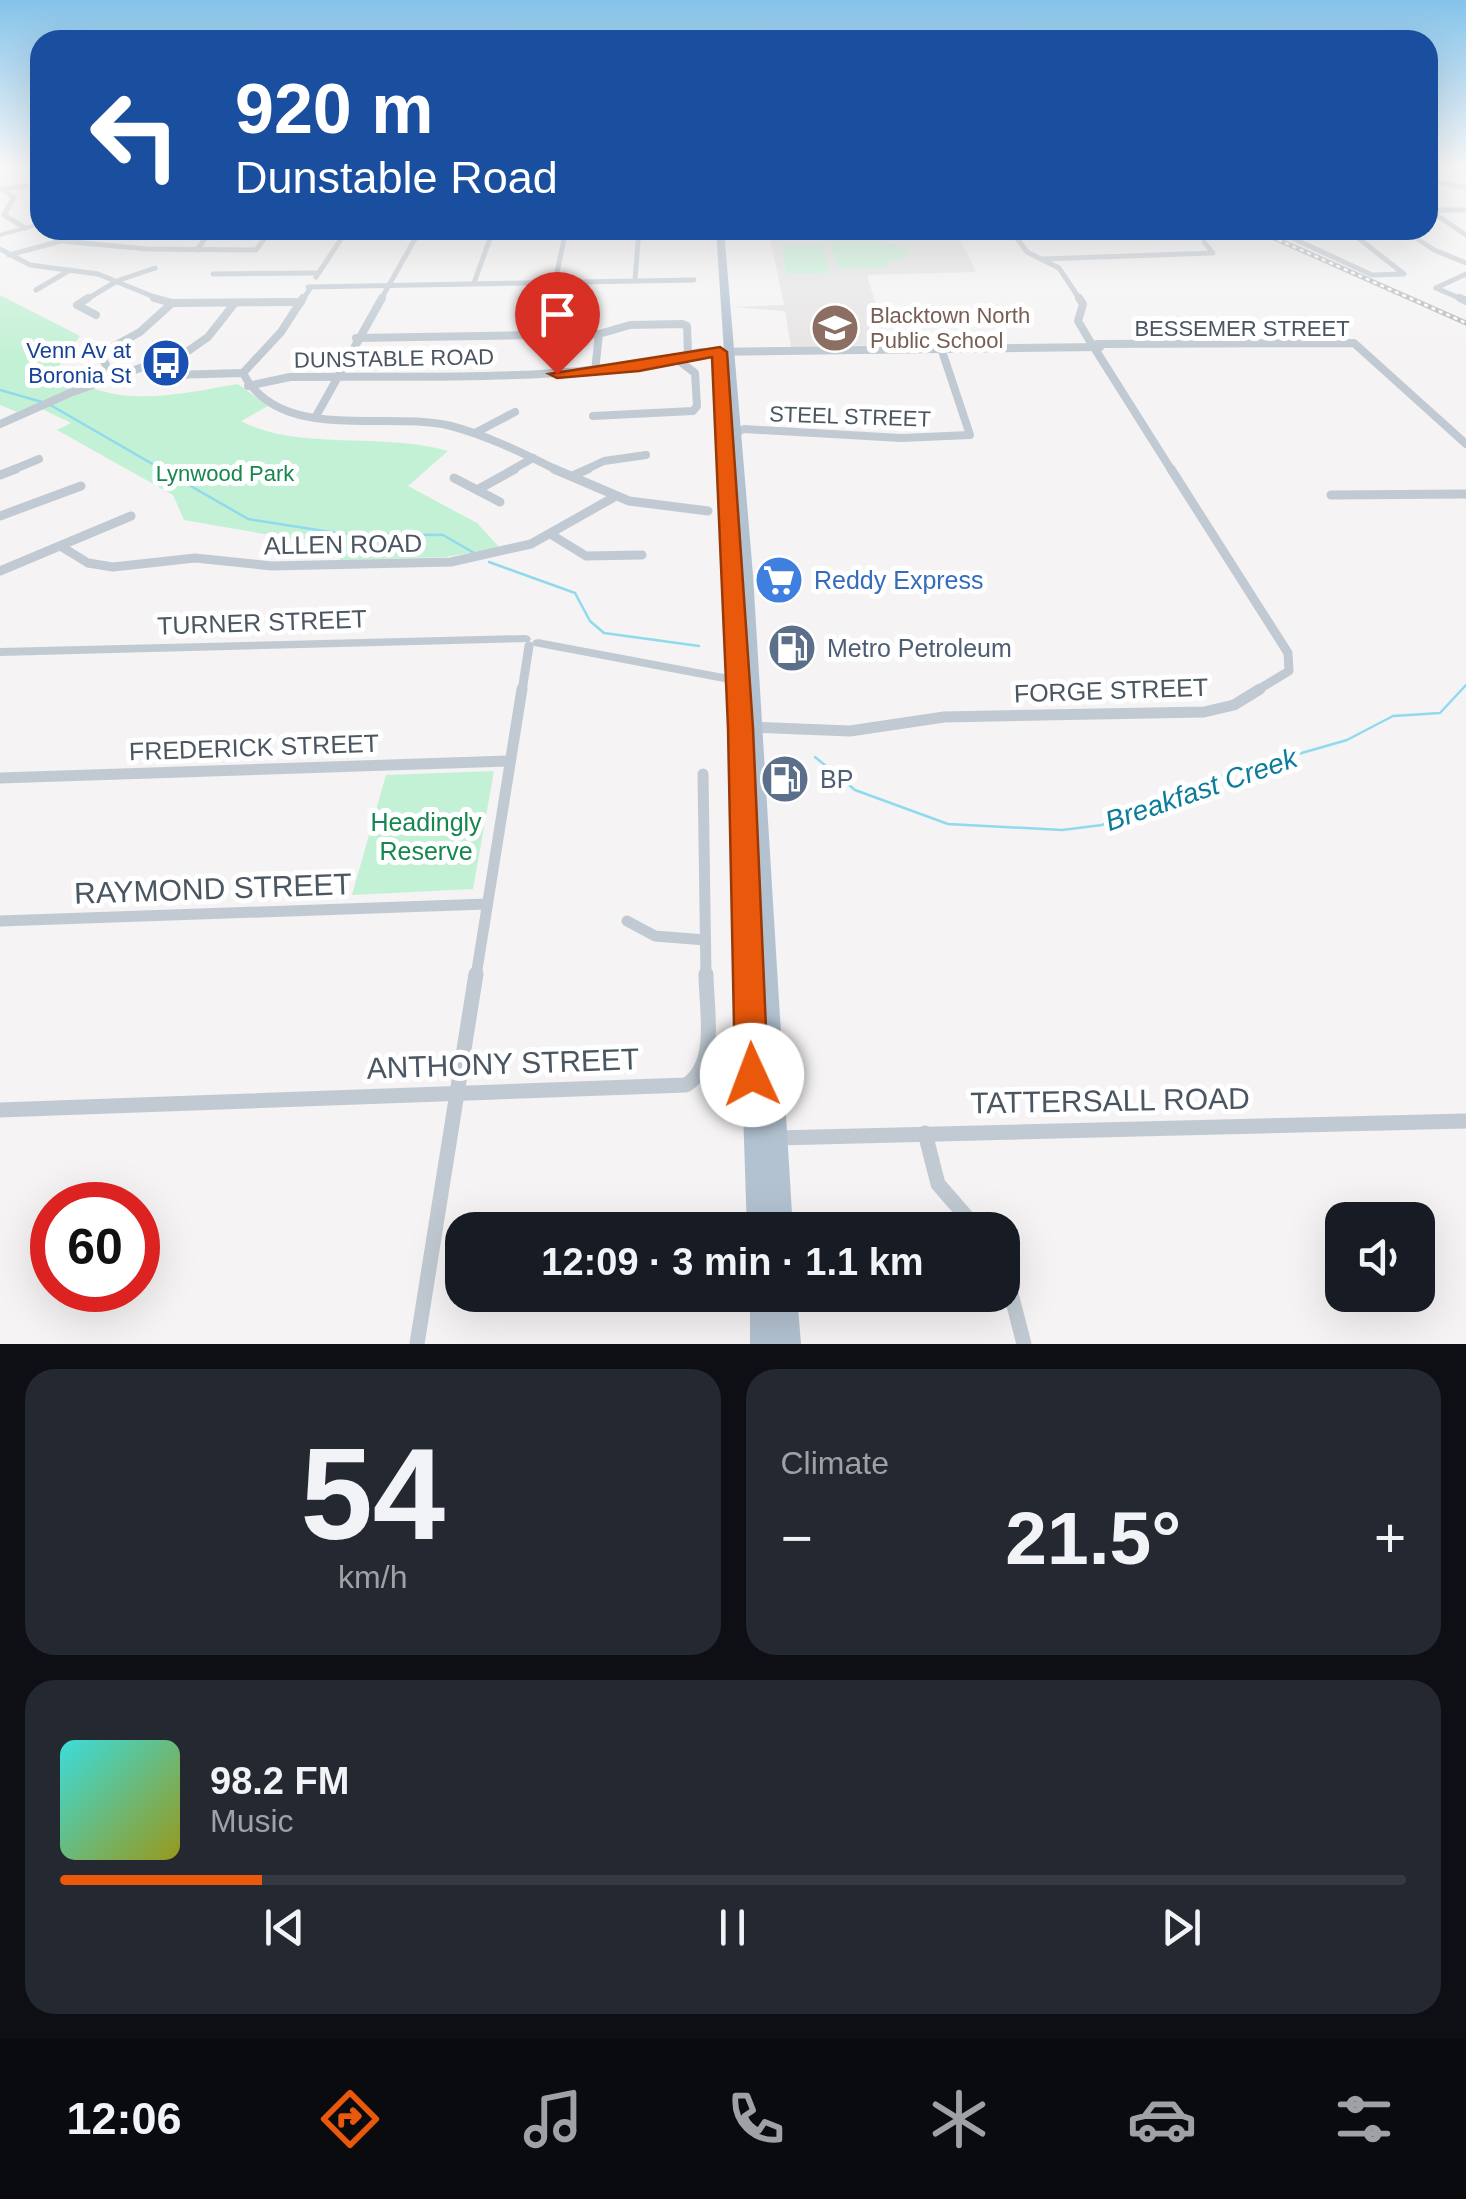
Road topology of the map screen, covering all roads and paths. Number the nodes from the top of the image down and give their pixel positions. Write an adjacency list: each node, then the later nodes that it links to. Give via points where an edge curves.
1 (204, 240): 15 (street)
2 (264, 240): 15 (street, via 256,250)
3 (340, 240): 21 (street)
4 (415, 240): 29 (street)
5 (489, 240): 27 (street)
6 (564, 240): 28 (street)
7 (638, 240): 24 (street)
8 (717, 240): 41 (main road)
9 (1018, 240): 17 (street)
10 (1296, 240): 11 (street, via 1372,275 1404,274)
11 (1361, 240)
12 (1419, 240): 18 (street)
13 (1204, 242): 17 (street, via 1213,253)
14 (0, 249): 16 (street)
15 (197, 250): 16 (street, via 62,241)
16 (9, 255): 20 (street, via 30,265)
17 (1043, 259): 39 (street, via 1059,268 1083,304 1078,321)
18 (1466, 263)
19 (155, 268): 26 (street)
20 (71, 269): 26 (street); 31 (street)
21 (319, 273): 22 (street); 30 (street)
22 (213, 274)
23 (1466, 274): 32 (street, via 1436,288)
24 (635, 280): 25 (street); 28 (street)
25 (694, 280)
26 (117, 281): 34 (street); 36 (street, via 77,305)
27 (474, 282): 28 (street); 29 (street)
28 (554, 282)
29 (392, 284): 30 (street); 38 (street)
30 (314, 285): 33 (street)
31 (36, 290)
32 (1466, 300)
33 (301, 302): 35 (street); 46 (street)
34 (172, 303): 35 (street); 48 (street, via 140,332 100,354)
35 (234, 304): 44 (street, via 199,344)
36 (96, 315)
37 (599, 334): 38 (street); 42 (street, via 630,325 685,324); 45 (street)
38 (356, 338): 47 (street)
39 (1093, 346): 40 (street, BESSEMER STREET); 56 (street, BESSEMER STREET, via 1354,343); 79 (street, FORGE STREET, via 1288,653 1289,671 1234,705 1209,711 944,717 850,731)
40 (941, 348): 41 (street, BESSEMER STREET); 55 (street, STEEL STREET, via 970,435)
41 (724, 352): 42 (street, DUNSTABLE ROAD); 55 (main road)
42 (688, 354): 43 (street, DUNSTABLE ROAD)
43 (674, 357): 45 (street, DUNSTABLE ROAD); 51 (street, via 695,373 693,411)
44 (150, 366): 46 (street, via 172,375); 48 (street)
45 (595, 372): 47 (street, DUNSTABLE ROAD)
46 (243, 374): 49 (street)
47 (335, 376): 49 (street, DUNSTABLE ROAD); 52 (street)
48 (113, 378): 53 (street)
49 (248, 386): 52 (street, via 288,412)
50 (515, 412): 54 (street)
51 (593, 416)
52 (315, 418): 54 (street, via 410,419)
53 (0, 424)
54 (475, 432): 58 (street)
55 (733, 435): 78 (main road)
56 (1466, 444)
57 (646, 455): 61 (street, via 598,462)
58 (533, 458): 61 (street); 64 (street)
59 (38, 459): 60 (street)
60 (0, 474)
61 (572, 476): 67 (street)
62 (454, 478): 64 (street)
63 (81, 486): 70 (street)
64 (476, 490): 68 (street)
65 (1466, 494): 66 (street)
66 (1331, 495)
67 (616, 496): 69 (street); 72 (street, ALLEN ROAD)
68 (500, 502)
69 (708, 511)
70 (0, 516)
71 (131, 516): 73 (street)
72 (552, 535): 73 (street, ALLEN ROAD, via 484,557 411,564 266,566 190,558 108,567); 74 (street, via 586,556)
73 (62, 547): 75 (street)
74 (642, 555)
75 (0, 571)
76 (531, 643): 77 (street, TURNER STREET); 78 (street, TURNER STREET); 81 (street)
77 (0, 652)
78 (744, 682): 79 (main road); 80 (main road)
79 (755, 726): 80 (street); 92 (main road)
80 (741, 750): 92 (main road)
81 (510, 761): 83 (street, FREDERICK STREET); 84 (street)
82 (703, 774): 87 (street, ANTHONY STREET)
83 (0, 778)
84 (487, 904): 86 (street, RAYMOND STREET); 88 (street)
85 (627, 920): 87 (street, via 662,940)
86 (0, 921)
87 (705, 940): 88 (street, ANTHONY STREET, via 707,1054 692,1082)
88 (458, 1092): 89 (street, ANTHONY STREET); 99 (street)
89 (0, 1110)
90 (1466, 1121): 91 (street, TATTERSALL ROAD)
91 (925, 1133): 92 (street, TATTERSALL ROAD); 95 (street, via 938,1184)
92 (765, 1138): 93 (main road); 94 (main road)
93 (760, 1212)
94 (778, 1212)
95 (962, 1212)
96 (762, 1312): 100 (main road)
97 (786, 1312): 101 (main road)
98 (1016, 1312): 102 (street)
99 (417, 1344)
100 (763, 1344)
101 (788, 1344)
102 (1024, 1344)

